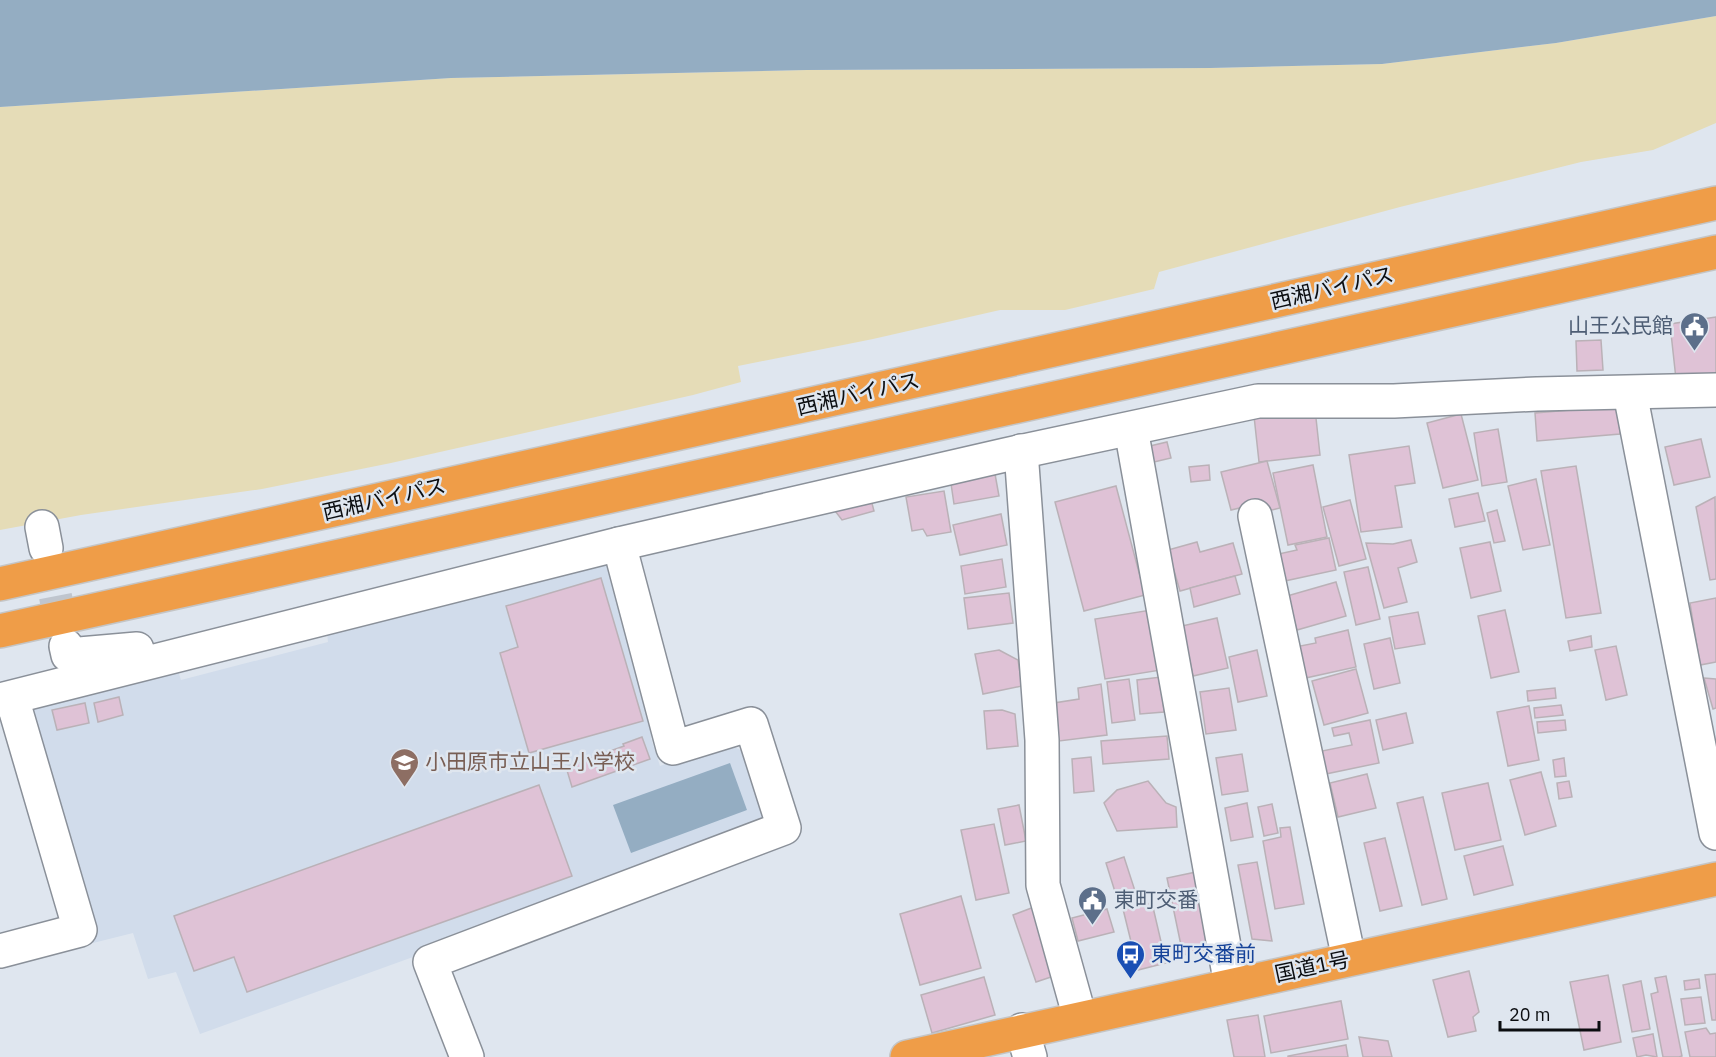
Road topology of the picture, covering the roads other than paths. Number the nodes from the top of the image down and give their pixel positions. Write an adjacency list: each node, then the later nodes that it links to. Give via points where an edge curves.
1 (1716, 203): 9 (highway, 西湘バイパス)
2 (1716, 252): 10 (highway)
3 (1716, 390): 4 (street)
4 (1630, 393): 5 (street, via 1258,401); 14 (street)
5 (1131, 429): 6 (street); 18 (street)
6 (1022, 451): 8 (street); 19 (street, via 1042,740 1043,885)
7 (1255, 516): 17 (street)
8 (619, 544): 12 (street); 21 (street, via 673,748 751,724 784,828 430,962)
9 (0, 584)
10 (0, 631)
11 (66, 646): 12 (street, via 68,655 156,647)
12 (161, 659): 13 (street)
13 (14, 693): 16 (street, via 80,930)
14 (1716, 833)
15 (1715, 884): 17 (highway, 国道1号)
16 (0, 951)
17 (1349, 959): 18 (highway, 国道1号)
18 (1231, 985): 19 (highway, 国道1号)
19 (1080, 1018): 20 (highway, 国道1号)
20 (1026, 1044): 22 (highway, 国道1号)
21 (467, 1057)
22 (907, 1057)

